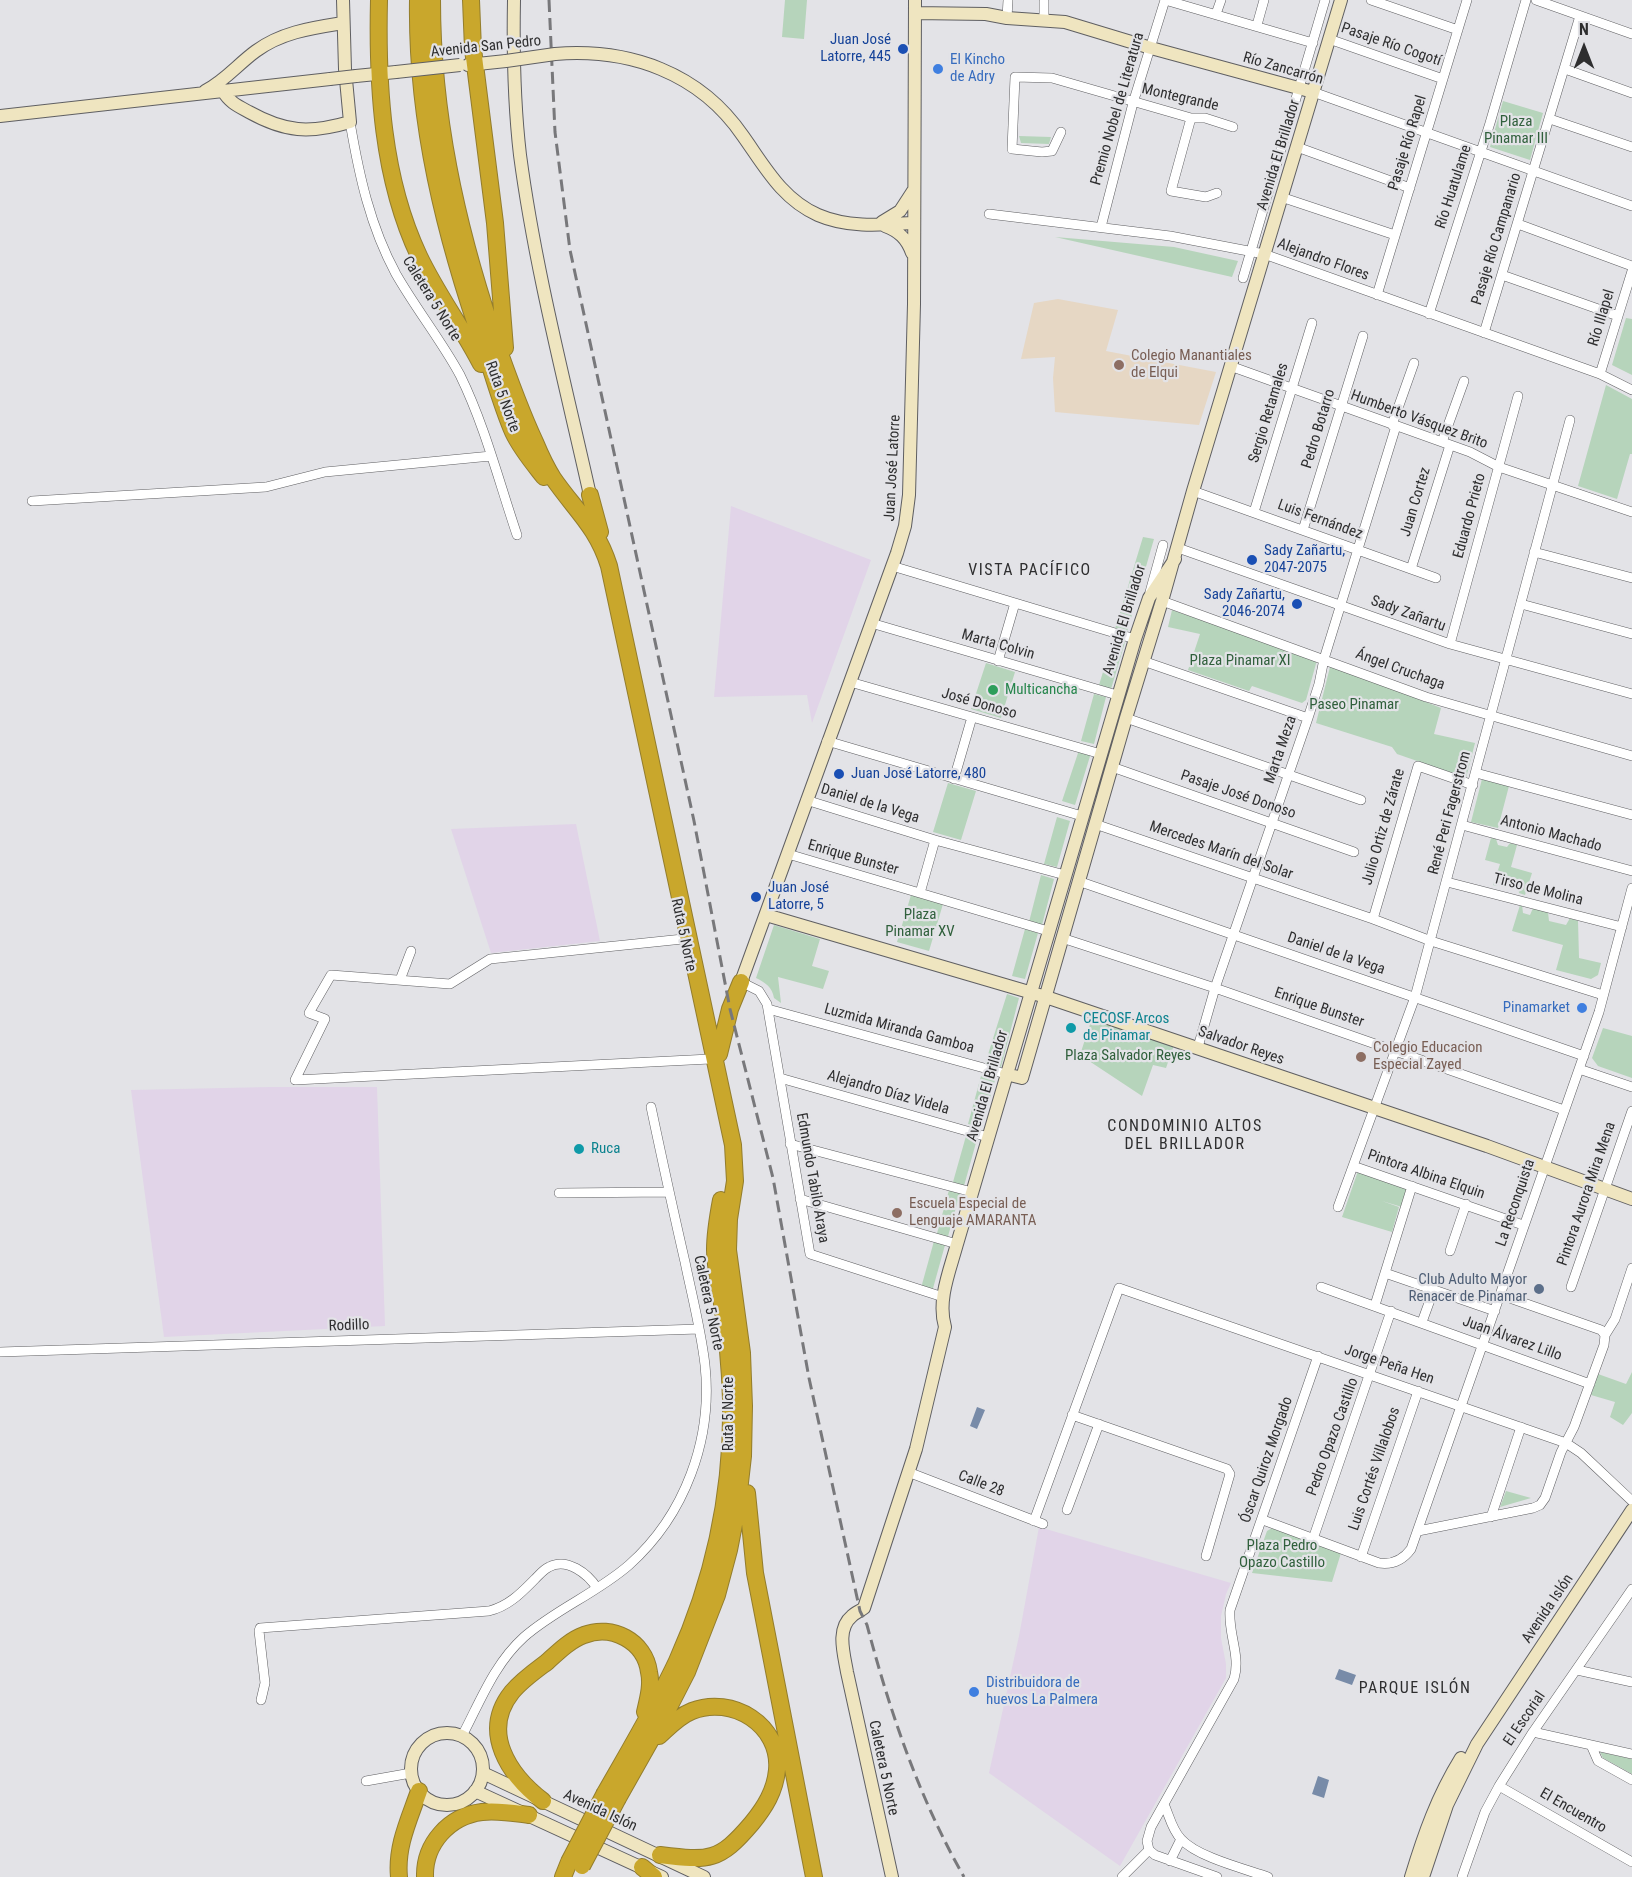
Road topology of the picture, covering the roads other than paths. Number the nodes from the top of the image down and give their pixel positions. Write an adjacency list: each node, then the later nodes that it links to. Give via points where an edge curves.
1 (343, 0): 23 (street, Caletera 5 Norte)
2 (379, 0): 32 (highway)
3 (418, 0): 82 (highway, Ruta 5 Norte, via 421,75 437,192 462,284)
4 (432, 0): 76 (highway, Ruta 5 Norte, via 438,102 450,181 466,248)
5 (471, 0): 30 (highway)
6 (514, 0): 91 (street, via 515,98 525,184)
7 (1008, 0): 21 (street)
8 (1165, 0): 19 (street); 29 (street, Premio Nobel de Literatura)
9 (1221, 0): 19 (street)
10 (1264, 0): 24 (street)
11 (1325, 0): 28 (street, Avenida El Brillador)
12 (1341, 0): 27 (street, Avenida El Brillador)
13 (1371, 0): 25 (street)
14 (1467, 0): 25 (street, Pasaje Río Rapel)
15 (1526, 0): 49 (street, Río Huatulame)
16 (1536, 0): 20 (street)
17 (1044, 1): 22 (street)
18 (915, 6): 21 (street, Río Zancarrón); 52 (street, Juan José Latorre)
19 (1216, 14): 24 (street)
20 (1580, 16): 26 (street); 31 (street, Pasaje Río Campanario)
21 (1007, 18): 22 (street, Río Zancarrón)
22 (1044, 20): 29 (street, Río Zancarrón, via 1074,24)
23 (343, 23): 38 (street, via 301,30 277,39); 43 (street, Caletera 5 Norte)
24 (1257, 25): 28 (street)
25 (1458, 30): 33 (street, Pasaje Río Rapel)
26 (1632, 34)
27 (1329, 39): 33 (street, Pasaje Río Cogotí); 36 (street, Avenida El Brillador)
28 (1313, 43): 34 (street, Avenida El Brillador)
29 (1151, 48): 34 (street, Río Zancarrón); 39 (street, Premio Nobel de Literatura)
30 (467, 65): 32 (street, Avenida San Pedro, bridge); 58 (street, Avenida San Pedro, bridge, via 590,53 646,64 705,93 742,133 771,177 797,202 836,220); 76 (highway, via 495,223)
31 (1565, 69): 37 (street); 42 (street, Pasaje Río Campanario)
32 (388, 72): 35 (street, Avenida San Pedro, bridge); 82 (highway, via 384,121 400,207 436,290)
33 (1443, 79): 46 (street, Pasaje Río Rapel)
34 (1300, 88): 36 (street, Río Zancarrón); 62 (street, Avenida El Brillador)
35 (223, 91): 38 (street, Avenida San Pedro); 43 (street, via 233,104 284,128 300,130)
36 (1313, 92): 46 (street, Río Zancarrón); 47 (street, Avenida El Brillador)
37 (1632, 93)
38 (198, 94): 40 (street, Avenida San Pedro)
39 (1133, 103): 41 (street, Montegrande); 45 (street, Montegrande, via 1052,78 1015,77 1012,149 1053,151); 60 (street, Premio Nobel de Literatura)
40 (0, 116)
41 (1191, 118): 44 (street, Montegrande); 53 (street, via 1171,190 1206,197)
42 (1550, 118): 48 (street); 50 (street, Pasaje Río Campanario)
43 (350, 122): 87 (street, Caletera 5 Norte, via 364,197 380,241 401,283 459,375)
44 (1233, 127)
45 (1060, 132)
46 (1427, 133): 49 (street, Río Zancarrón); 51 (street, Pasaje Río Rapel)
47 (1297, 147): 51 (street); 54 (street, Avenida El Brillador)
48 (1632, 147)
49 (1480, 153): 50 (street, Río Zancarrón); 69 (street, Río Huatulame)
50 (1534, 172): 55 (street, Río Zancarrón); 59 (street, Pasaje Río Campanario)
51 (1410, 188): 61 (street, Pasaje Río Rapel)
52 (914, 190): 57 (street, Juan José Latorre); 58 (street, via 900,211)
53 (1217, 193)
54 (1281, 197): 61 (street); 62 (street, Avenida El Brillador)
55 (1632, 207)
56 (989, 214): 60 (street, Alejandro Flores)
57 (913, 223): 58 (street, Avenida San Pedro); 63 (street, Juan José Latorre)
58 (878, 224): 63 (street, via 900,234)
59 (1518, 224): 64 (street); 66 (street, Pasaje Río Campanario)
60 (1101, 227): 62 (street, Alejandro Flores)
61 (1395, 235): 68 (street, Pasaje Río Rapel)
62 (1257, 253): 67 (street, Avenida El Brillador); 68 (street, Alejandro Flores); 75 (street, Avenida El Brillador)
63 (914, 256): 102 (street, Juan José Latorre, via 909,495 905,526)
64 (1632, 266)
65 (1632, 271): 70 (street, Río Illapel)
66 (1502, 275): 70 (street); 72 (street, Pasaje Río Campanario)
67 (1243, 278)
68 (1377, 295): 69 (street, Alejandro Flores)
69 (1429, 314): 72 (street, Alejandro Flores)
70 (1618, 316): 77 (street, Río Illapel)
71 (1312, 323): 79 (street, Sergio Retamales)
72 (1484, 333): 77 (street, Alejandro Flores)
73 (1363, 336): 83 (street, Pedro Botarro)
74 (1414, 363): 85 (street, Marta Meza)
75 (1230, 366): 79 (street, Humberto Vásquez Brito); 90 (street, Avenida El Brillador)
76 (507, 374): 100 (highway, Ruta 5 Norte, via 547,467 590,525)
77 (1600, 374): 80 (street, Alejandro Flores)
78 (1464, 381): 86 (street, Juan Cortez)
79 (1292, 389): 83 (street, Humberto Vásquez Brito); 93 (street, Sergio Retamales)
80 (1632, 390)
81 (1518, 396): 88 (street, Eduardo Prieto)
82 (504, 404): 157 (highway, Ruta 5 Norte, via 519,442 581,522 598,555)
83 (1341, 407): 85 (street, Humberto Vásquez Brito); 95 (street, Pedro Botarro)
84 (1570, 420): 89 (street, René Peri Fagerstrom)
85 (1394, 425): 86 (street, Humberto Vásquez Brito); 98 (street, Marta Meza)
86 (1446, 444): 88 (street, Humberto Vásquez Brito); 103 (street, Juan Cortez)
87 (491, 456): 92 (street, via 325,472 266,487); 96 (street, Caletera 5 Norte)
88 (1499, 467): 89 (street, Humberto Vásquez Brito); 114 (street, Eduardo Prieto)
89 (1552, 485): 94 (street, Humberto Vásquez Brito); 99 (street, René Peri Fagerstrom)
90 (1193, 491): 93 (street, Luis Fernández); 101 (street, Avenida El Brillador)
91 (590, 495): 100 (highway)
92 (32, 501)
93 (1254, 512): 95 (street, Luis Fernández)
94 (1632, 512)
95 (1303, 530): 98 (street, Luis Fernández)
96 (517, 535)
97 (1163, 545): 106 (street, Avenida El Brillador)
98 (1357, 549): 103 (street, Luis Fernández); 110 (street, Marta Meza)
99 (1534, 552): 105 (street); 109 (street, René Peri Fagerstrom)
100 (605, 554): 169 (highway, Ruta 5 Norte)
101 (1176, 554): 106 (street); 107 (street, Avenida El Brillador); 110 (street, Sady Zañartu)
102 (892, 566): 108 (street); 111 (street, Juan José Latorre)
103 (1411, 569): 104 (street, Luis Fernández)
104 (1436, 578)
105 (1632, 578)
106 (1149, 598): 113 (street, Avenida El Brillador)
107 (1162, 602): 115 (street, Ángel Cruchaga); 117 (street, Avenida El Brillador)
108 (1015, 603): 113 (street); 116 (street)
109 (1521, 604): 112 (street); 118 (street, René Peri Fagerstrom)
110 (1340, 605): 114 (street, Sady Zañartu); 115 (street, Marta Meza)
111 (872, 623): 116 (street, Marta Colvin); 119 (street, Juan José Latorre)
112 (1632, 634)
113 (1135, 639): 121 (street, Avenida El Brillador)
114 (1450, 644): 118 (street, Sady Zañartu)
115 (1324, 659): 123 (street, Ángel Cruchaga); 125 (street, Marta Meza)
116 (998, 661): 121 (street, Marta Colvin)
117 (1143, 661): 124 (street, Avenida El Brillador); 125 (street)
118 (1506, 661): 120 (street, Sady Zañartu); 123 (street, René Peri Fagerstrom)
119 (850, 682): 122 (street, José Donoso); 126 (street, Juan José Latorre)
120 (1632, 694)
121 (1117, 695): 127 (street, Avenida El Brillador)
122 (972, 717): 127 (street, José Donoso); 132 (street)
123 (1491, 717): 128 (street, Ángel Cruchaga); 130 (street, René Peri Fagerstrom)
124 (1126, 718): 129 (street, Avenida El Brillador); 131 (street)
125 (1308, 718): 131 (street, Marta Meza)
126 (827, 741): 132 (street, Mercedes Marín del Solar); 134 (street, Juan José Latorre)
127 (1101, 754): 137 (street, Avenida El Brillador)
128 (1632, 756)
129 (1112, 767): 138 (street, Pasaje José Donoso); 139 (street, Avenida El Brillador)
130 (1476, 773): 133 (street, René Peri Fagerstrom); 136 (street)
131 (1288, 774): 135 (street); 138 (street, Marta Meza)
132 (954, 778): 137 (street, Mercedes Marín del Solar)
133 (1473, 785): 140 (street, René Peri Fagerstrom); 152 (street, Julio Ortiz de Zárate, via 1418,766)
134 (806, 801): 141 (street, Daniel de la Vega); 143 (street, Juan José Latorre)
135 (1361, 801)
136 (1632, 815)
137 (1082, 816): 139 (street, Mercedes Marín del Solar); 145 (street, Avenida El Brillador)
138 (1273, 823): 142 (street, Pasaje José Donoso); 146 (street, Marta Meza)
139 (1095, 824): 146 (street, Mercedes Marín del Solar); 147 (street, Avenida El Brillador)
140 (1462, 825): 144 (street, Antonio Machado); 148 (street, René Peri Fagerstrom)
141 (935, 840): 145 (street, Daniel de la Vega); 150 (street)
142 (1354, 852)
143 (788, 854): 150 (street, Enrique Bunster); 151 (street, Juan José Latorre)
144 (1632, 872)
145 (1065, 875): 154 (street, Avenida El Brillador)
146 (1254, 878): 152 (street, Mercedes Marín del Solar); 155 (street, Marta Meza)
147 (1078, 881): 155 (street, Daniel de la Vega); 156 (street, Avenida El Brillador)
148 (1447, 882): 153 (street, Tirso de Molina); 158 (street, René Peri Fagerstrom)
149 (1632, 888): 153 (street, La Reconquista)
150 (920, 893): 154 (street, Enrique Bunster)
151 (766, 915): 161 (street, Juan José Latorre); 163 (street, Salvador Reyes)
152 (1373, 919): 158 (street, Mercedes Marín del Solar)
153 (1622, 927): 164 (street, La Reconquista)
154 (1048, 931): 163 (street, Avenida El Brillador)
155 (1234, 935): 162 (street, Marta Meza); 166 (street, Daniel de la Vega)
156 (1062, 938): 162 (street, Enrique Bunster); 165 (street, Avenida El Brillador)
157 (683, 939): 160 (street, via 490,959 450,984); 173 (highway, Ruta 5 Norte)
158 (1431, 941): 164 (street, Mercedes Marín del Solar); 166 (street, René Peri Fagerstrom)
159 (411, 951): 160 (street)
160 (400, 980): 173 (street, via 331,975 309,1014 325,1019 295,1080)
161 (741, 982): 167 (highway); 168 (street, Edmundo Tabilo Araya, via 759,991)
162 (1215, 988): 170 (street, Marta Meza); 171 (street, Enrique Bunster)
163 (1031, 992): 165 (street, Salvador Reyes); 175 (street, Avenida El Brillador)
164 (1603, 995): 172 (street, La Reconquista)
165 (1046, 997): 170 (street, Salvador Reyes); 177 (street, Avenida El Brillador)
166 (1415, 997): 171 (street, René Peri Fagerstrom); 172 (street, Daniel de la Vega)
167 (730, 1009): 169 (highway, via 721,1014); 173 (highway)
168 (768, 1009): 175 (street, Luzmida Miranda Gamboa); 176 (street, Edmundo Tabilo Araya)
169 (706, 1013): 173 (highway, Ruta 5 Norte)
170 (1198, 1047): 180 (street, Salvador Reyes)
171 (1395, 1050): 180 (street, René Peri Fagerstrom); 181 (street, Enrique Bunster)
172 (1584, 1056): 174 (street, La Reconquista)
173 (713, 1061): 222 (highway, Ruta 5 Norte, via 735,1157 728,1250 742,1353); 241 (highway, Ruta 5 Norte, via 727,1152 715,1252 729,1368 728,1468 717,1540 703,1593 676,1662)
174 (1579, 1069): 178 (street); 181 (street, La Reconquista)
175 (1006, 1074): 177 (street, Luzmida Miranda Gamboa); 183 (street, Avenida El Brillador)
176 (780, 1078): 183 (street, Alejandro Díaz Videla); 184 (street, Edmundo Tabilo Araya)
177 (1022, 1078)
178 (1632, 1087)
179 (651, 1107): 189 (street, Caletera 5 Norte)
180 (1374, 1108): 185 (street, René Peri Fagerstrom); 186 (street, Salvador Reyes)
181 (1564, 1110): 186 (street, La Reconquista)
182 (1632, 1111): 188 (street, Pintora Aurora Mira Mena)
183 (988, 1137): 190 (street, Avenida El Brillador)
184 (790, 1144): 190 (street); 192 (street, Edmundo Tabilo Araya)
185 (1353, 1166): 187 (street, Pintora Albina Elquin); 195 (street, René Peri Fagerstrom)
186 (1544, 1167): 188 (street, Salvador Reyes); 196 (street, La Reconquista)
187 (1412, 1186): 194 (street, Pintora Albina Elquin); 200 (street)
188 (1605, 1190): 193 (street, Salvador Reyes); 202 (street, Pintora Aurora Mira Mena)
189 (669, 1192): 191 (street); 210 (street, Caletera 5 Norte)
190 (972, 1192): 197 (street, Avenida El Brillador)
191 (559, 1193)
192 (800, 1199): 197 (street); 205 (street, Edmundo Tabilo Araya, via 810,1254)
193 (1632, 1199)
194 (1466, 1204): 196 (street, Pintora Albina Elquin); 198 (street)
195 (1338, 1207)
196 (1523, 1225): 204 (street, La Reconquista)
197 (957, 1244): 205 (street, Avenida El Brillador)
198 (1450, 1251)
199 (1632, 1268): 211 (street, via 1615,1319)
200 (1385, 1273): 203 (street); 206 (street)
201 (1322, 1287): 206 (street, Juan Álvarez Lillo)
202 (1571, 1287)
203 (1434, 1289): 208 (street); 209 (street)
204 (1501, 1294): 208 (street, La Reconquista); 211 (street, via 1601,1330)
205 (943, 1297): 224 (street, Avenida El Brillador, via 945,1327)
206 (1375, 1305): 207 (street, Juan Álvarez Lillo)
207 (1391, 1311): 209 (street, Juan Álvarez Lillo); 215 (street, Pedro Opazo Castillo)
208 (1495, 1311): 212 (street, La Reconquista)
209 (1422, 1322): 212 (street, Juan Álvarez Lillo)
210 (699, 1329): 213 (street, Rodillo); 234 (street, Caletera 5 Norte, via 706,1404 701,1442 690,1478 657,1536 631,1564)
211 (1605, 1335): 216 (street)
212 (1483, 1345): 216 (street, Juan Álvarez Lillo); 218 (street, La Reconquista)
213 (0, 1352)
214 (1318, 1356): 215 (street, Jorge Peña Hen); 219 (street, Jorge Peña Hen, via 1119,1288); 229 (street, Óscar Quiroz Morgado)
215 (1371, 1374): 217 (street, Jorge Peña Hen); 231 (street, Pedro Opazo Castillo)
216 (1590, 1384): 223 (street)
217 (1418, 1391): 218 (street, Jorge Peña Hen); 233 (street, Luis Cortés Villalobos)
218 (1462, 1406): 221 (street, Jorge Peña Hen); 230 (street, La Reconquista)
219 (1072, 1415): 220 (street); 224 (street, Calle 28, via 1038,1522)
220 (1099, 1424): 226 (street); 232 (street, via 1227,1469 1230,1474)
221 (1521, 1427): 223 (street, Jorge Peña Hen); 228 (street)
222 (744, 1430): 245 (highway, Ruta 5 Norte, via 737,1509 717,1595 687,1672); 269 (highway, via 754,1573)
223 (1566, 1443): 225 (street, Jorge Peña Hen); 228 (street, via 1540,1504)
224 (908, 1472): 236 (street, Avenida El Brillador, via 864,1608 852,1616)
225 (1632, 1501)
226 (1067, 1510)
227 (1632, 1510): 240 (street, Avenida Islón)
228 (1491, 1517): 230 (street)
229 (1263, 1520): 231 (street); 256 (street, Óscar Quiroz Morgado, via 1230,1610 1234,1679)
230 (1418, 1531): 233 (street, La Reconquista, via 1411,1549 1396,1562 1385,1564)
231 (1313, 1539): 233 (street)
232 (1206, 1557)
233 (1361, 1557)
234 (597, 1588): 239 (street, via 582,1572 557,1565 546,1569 510,1602 489,1611 260,1629 266,1689); 243 (street, Caletera 5 Norte, via 539,1625 508,1653)
235 (1632, 1589): 237 (street, El Escorial)
236 (843, 1630): 270 (street, Caletera 5 Norte, via 847,1672)
237 (1577, 1670): 238 (street); 242 (street, El Escorial)
238 (1632, 1682)
239 (261, 1700)
240 (1488, 1725): 274 (street, Avenida Islón, via 1466,1750 1444,1787); 275 (street, Avenida Islón, via 1447,1805)
241 (640, 1731): 254 (highway, Ruta 5 Norte); 255 (highway, via 650,1678 643,1653 627,1638 613,1633 590,1633 572,1641 518,1686 500,1721 500,1744 508,1765)
242 (1533, 1732): 244 (street); 251 (street, El Escorial)
243 (462, 1736): 247 (street, via 445,1733 429,1738 417,1749); 248 (street, via 478,1751)
244 (1591, 1745): 246 (street); 249 (street, via 1598,1761)
245 (646, 1749): 254 (highway, Ruta 5 Norte); 260 (highway, via 685,1714 717,1707 737,1710 752,1718 769,1736 776,1752 777,1770 769,1799 730,1847 704,1857)
246 (1632, 1754)
247 (411, 1773): 250 (street); 252 (street)
248 (483, 1773): 253 (street); 255 (street, Avenida Islón)
249 (1632, 1780)
250 (366, 1781)
251 (1500, 1786): 262 (street, El Encuentro); 276 (street, El Escorial, via 1485,1812)
252 (418, 1791): 253 (street, via 431,1801 447,1805 462,1801); 265 (highway, via 401,1840)
253 (475, 1791): 257 (street)
254 (611, 1795): 263 (highway, Ruta 5 Norte, bridge)
255 (543, 1801): 260 (street, Avenida Islón)
256 (1164, 1804): 258 (street); 259 (street, Óscar Quiroz Morgado, via 1149,1831)
257 (529, 1815): 264 (street); 266 (highway, via 483,1812 457,1820 432,1845)
258 (1181, 1839): 261 (street); 273 (street, via 1197,1851)
259 (1149, 1850): 261 (street); 271 (street)
260 (660, 1855): 268 (street, Avenida Islón)
261 (1170, 1861): 272 (street)
262 (1632, 1862)
263 (573, 1870)
264 (648, 1872): 267 (street)
265 (399, 1877)
266 (425, 1877)
267 (662, 1877)
268 (704, 1877)
269 (814, 1877)
270 (891, 1877)
271 (1122, 1877)
272 (1217, 1877)
273 (1268, 1877)
274 (1411, 1877)
275 (1423, 1877)
276 (1462, 1877)

